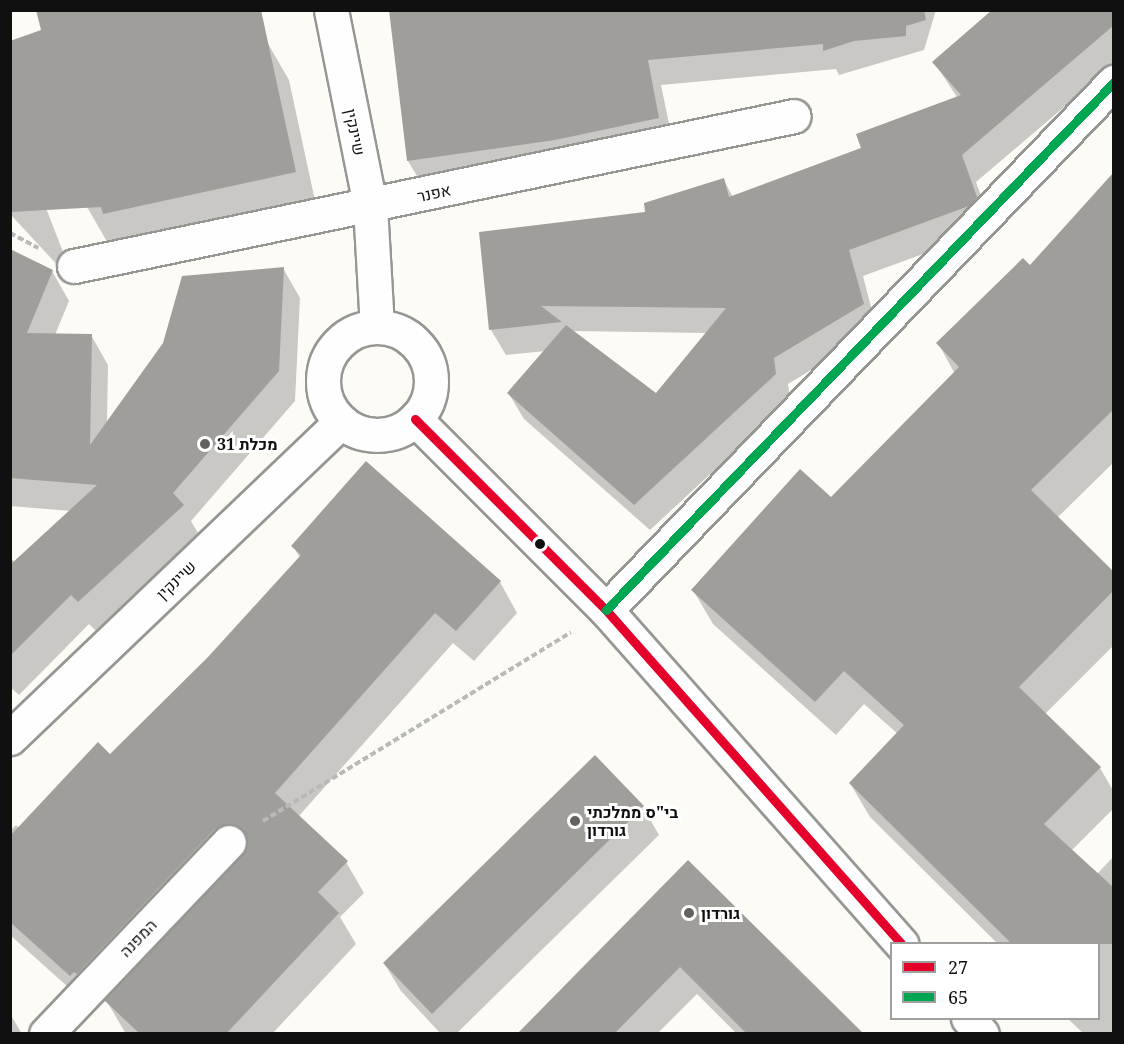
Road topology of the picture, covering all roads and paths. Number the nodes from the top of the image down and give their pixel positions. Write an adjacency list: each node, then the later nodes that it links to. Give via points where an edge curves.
1 (330, 10): 4 (street, שיינקין)
2 (1113, 82): 9 (street)
3 (794, 116): 4 (street, אפנר)
4 (370, 206): 5 (street, אפנר); 6 (street, שיינקין)
5 (74, 266)
6 (377, 327): 7 (street, via 405,334 419,346 428,363 431,385 426,403); 8 (street, via 358,330 342,339 329,354 322,384 326,403)
7 (415, 419): 8 (street, via 391,433 373,435); 9 (street)
8 (341, 422): 10 (street, שיינקין)
9 (606, 610): 11 (path); 12 (street)
10 (10, 738)
11 (229, 842): 14 (street, המפנה)
12 (900, 942)
13 (970, 1020): 15 (street)
14 (46, 1034)
15 (982, 1034)

